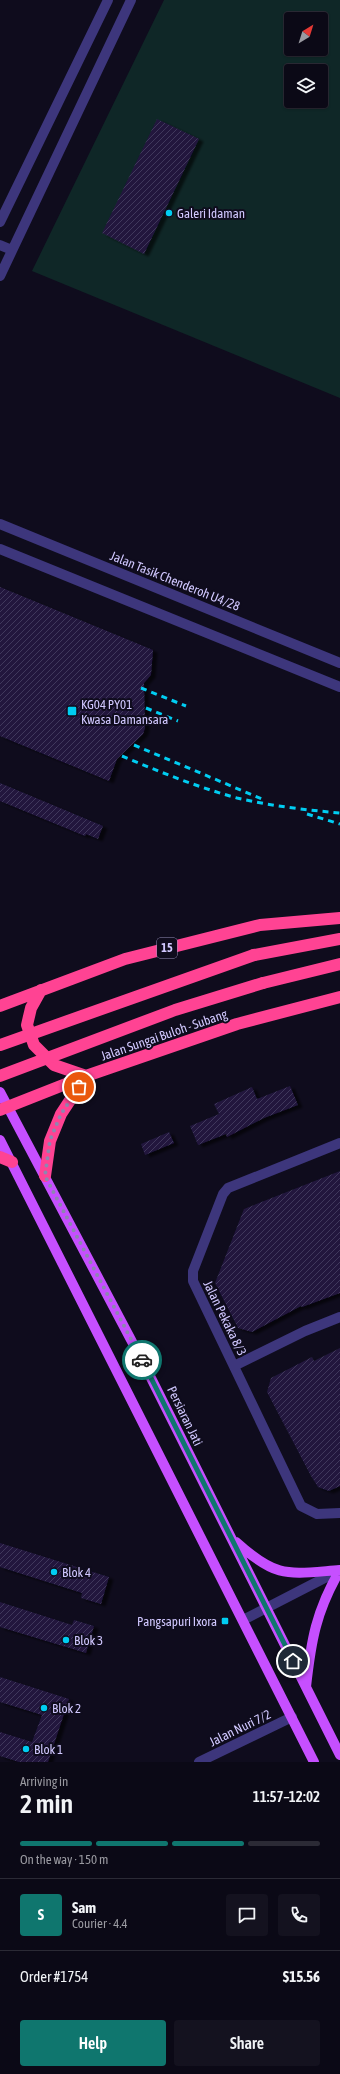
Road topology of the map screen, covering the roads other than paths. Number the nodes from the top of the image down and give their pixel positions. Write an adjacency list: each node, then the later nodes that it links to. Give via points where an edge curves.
1 (108, 0): 3 (street)
2 (131, 0): 5 (street)
3 (0, 222)
4 (0, 245): 5 (street)
5 (12, 250): 6 (street)
6 (0, 276)
7 (0, 524): 9 (street, Jalan Tasik Chenderoh U4/28)
8 (0, 549): 10 (street)
9 (340, 663)
10 (340, 687)
11 (340, 918): 14 (highway, 15, via 260,925 125,959)
12 (340, 939): 19 (highway, bridge, via 254,955)
13 (340, 964): 20 (highway, Jalan Sungai Buloh - Subang, bridge, via 263,982 174,1010)
14 (41, 990): 17 (highway, 15); 21 (highway, via 31,1008 27,1025 34,1045 54,1065)
15 (340, 997): 21 (highway, Jalan Sungai Buloh - Subang, via 237,1024)
16 (0, 998): 17 (highway)
17 (20, 998): 18 (highway, 15)
18 (0, 1006)
19 (0, 1045)
20 (0, 1076)
21 (86, 1076): 23 (highway, Jalan Sungai Buloh - Subang); 28 (highway, via 61,1114 50,1140)
22 (0, 1092): 23 (main road, Persiaran Jati)
23 (4, 1108): 28 (main road, Persiaran Jati)
24 (0, 1140): 27 (main road)
25 (340, 1143): 30 (street, Jalan Pekaka 8/3, via 228,1188 223,1194 193,1270 193,1281)
26 (0, 1157): 27 (highway)
27 (12, 1162): 35 (main road)
28 (45, 1176): 32 (main road, Persiaran Jati, via 148,1372)
29 (340, 1317): 30 (street)
30 (234, 1366): 31 (street, Jalan Pekaka 8/3, via 301,1506 317,1514)
31 (340, 1513)
32 (230, 1536): 33 (main road, via 252,1556 272,1569 296,1574); 34 (main road, Persiaran Jati)
33 (340, 1570): 34 (street); 36 (main road, via 326,1595 316,1622)
34 (268, 1608): 35 (street); 36 (main road, Persiaran Jati)
35 (243, 1620): 37 (main road)
36 (306, 1687): 38 (main road, Persiaran Jati)
37 (292, 1717): 39 (street, Jalan Nuri 7/2); 40 (main road)
38 (340, 1755)
39 (199, 1762)
40 (314, 1762)

